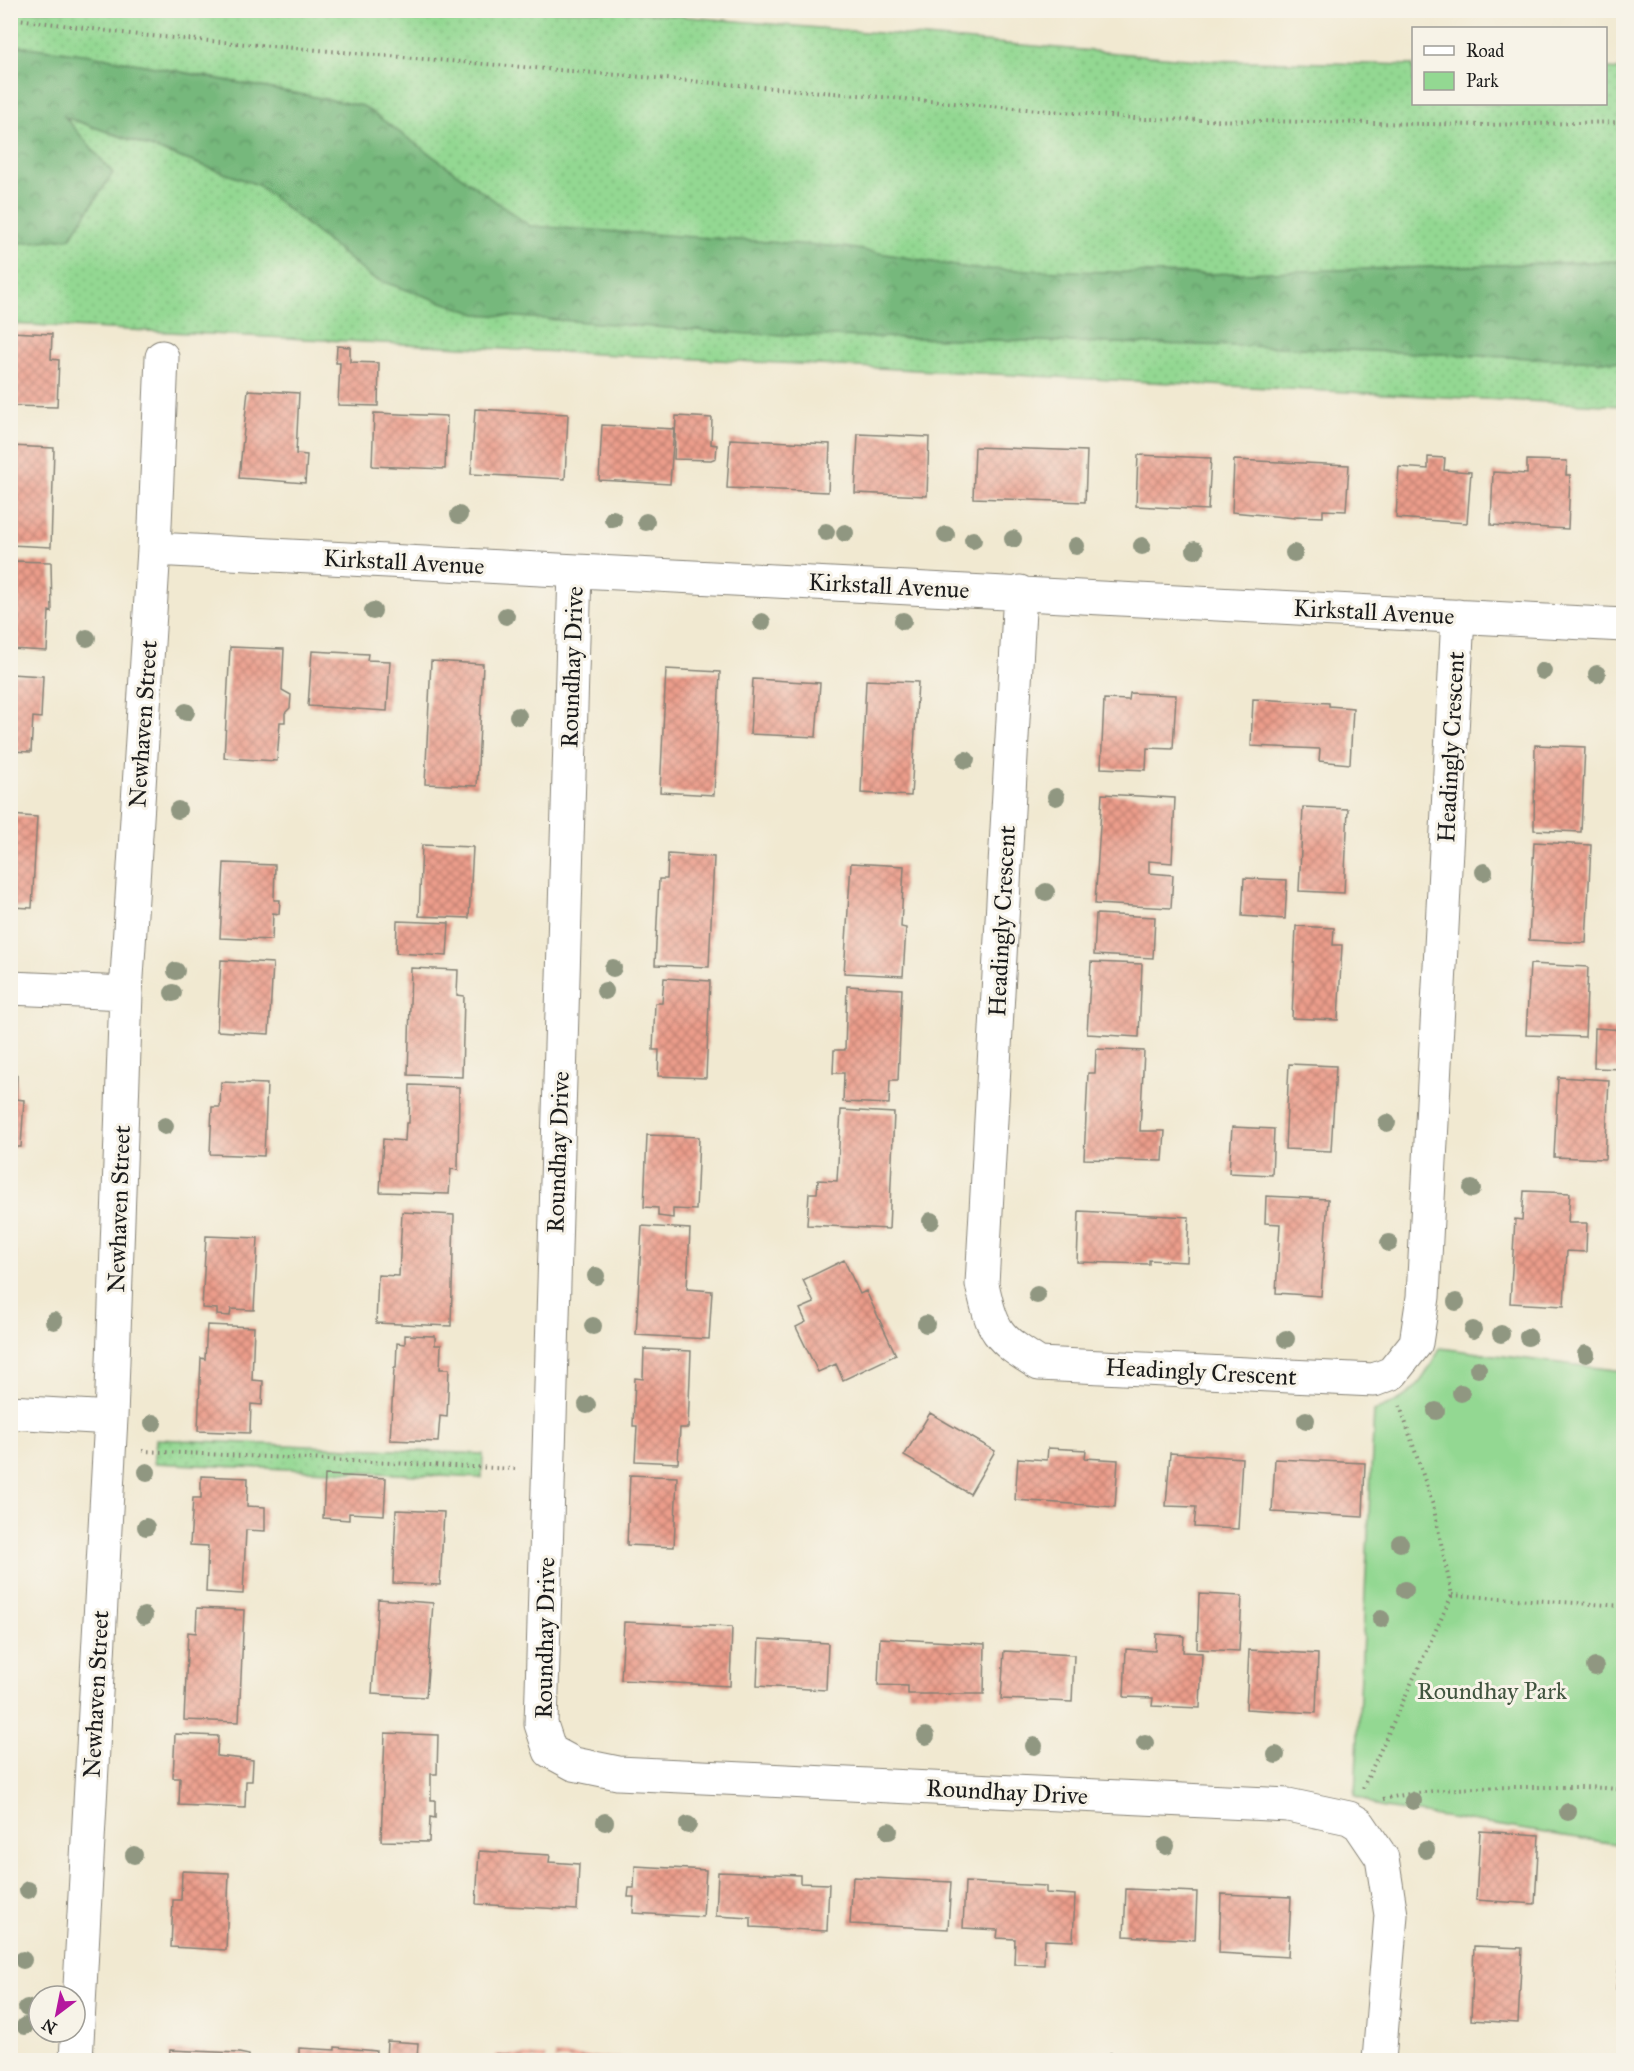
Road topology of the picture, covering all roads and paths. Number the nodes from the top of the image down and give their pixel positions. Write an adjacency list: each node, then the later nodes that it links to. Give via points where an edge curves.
1 (10, 18): 2 (path, via 138,35 1146,119 1483,125)
2 (1623, 122)
3 (162, 357): 4 (street, Newhaven Street)
4 (154, 549): 5 (street, Kirkstall Avenue); 10 (street, Newhaven Street)
5 (575, 571): 6 (street, Kirkstall Avenue); 15 (street, Roundhay Drive)
6 (1020, 592): 7 (street, Kirkstall Avenue); 11 (street, Headingly Crescent, via 982,1284 990,1321 1007,1344 1039,1364)
7 (1458, 616): 8 (street, Kirkstall Avenue); 11 (street, Headingly Crescent, via 1422,1297 1416,1344 1392,1372)
8 (1623, 626)
9 (10, 988): 10 (street)
10 (126, 993): 13 (street, Newhaven Street)
11 (1374, 1380): 16 (path, via 1400,1405 1433,1505)
12 (10, 1412): 13 (street)
13 (111, 1418): 14 (street, Newhaven Street)
14 (109, 1450): 15 (path); 20 (street, Newhaven Street)
15 (549, 1470): 19 (street, Roundhay Drive, via 541,1724 550,1751 574,1764 618,1773 1288,1805)
16 (1452, 1595): 17 (path); 19 (path)
17 (1623, 1606)
18 (1623, 1790): 19 (path, via 1600,1786 1418,1792 1374,1801)
19 (1349, 1818): 21 (street, via 1359,1824 1382,1858 1391,1915)
20 (76, 2061)
21 (1378, 2061)

